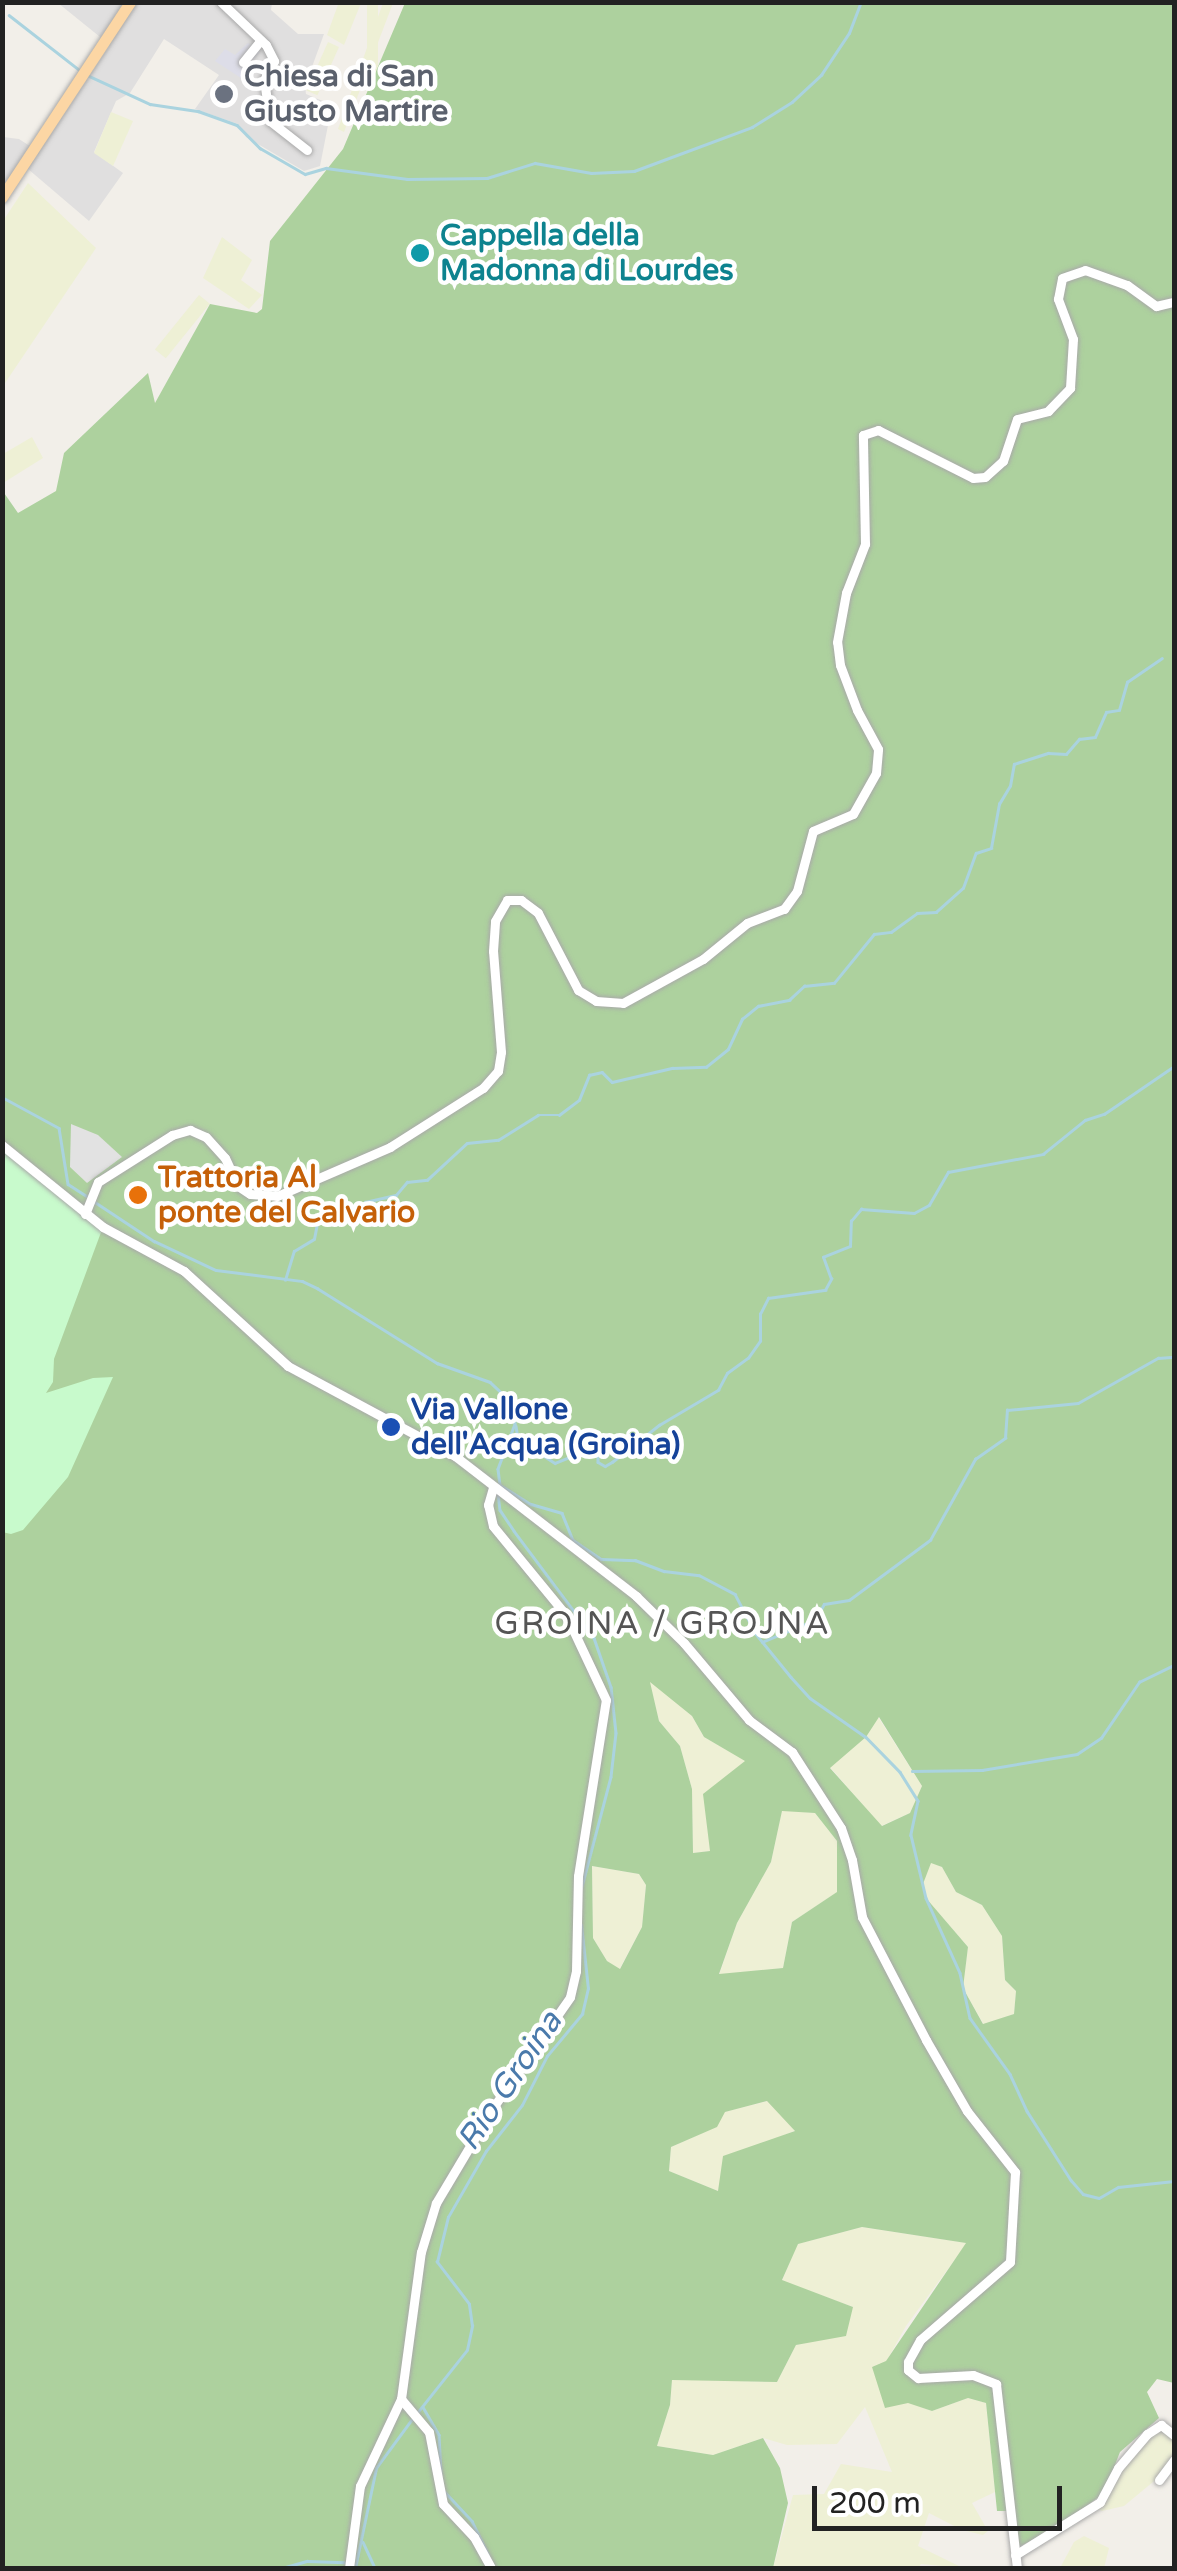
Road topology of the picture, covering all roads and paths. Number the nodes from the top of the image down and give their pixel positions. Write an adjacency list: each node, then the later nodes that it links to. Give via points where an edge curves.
1 (130, 2): 6 (main road)
2 (221, 2): 3 (street)
3 (261, 40): 4 (street); 5 (street, via 274,61 264,80 270,121)
4 (244, 62)
5 (307, 150)
6 (2, 197)
7 (1174, 302): 9 (street, via 1156,306 1127,285 1085,270 1062,278 1058,299 1073,339 1070,388 1048,410 1018,419 1004,461 984,477 878,430 862,435 864,544 837,642 857,710 878,749 876,773 853,814 813,831 797,891 784,909 746,923 703,959 622,1004 596,1001 578,990 538,913 521,900 507,900 496,921 493,951 502,1052 498,1071 483,1088 390,1147 277,1196 238,1186 225,1158 190,1130 117,1167 98,1182)
8 (2, 1145): 9 (street)
9 (89, 1204): 10 (street, via 184,1271 288,1366 455,1456)
10 (493, 1487): 11 (street, via 488,1505 494,1526 566,1615 606,1700 578,1876 570,1997 436,2203 421,2252); 15 (street, via 636,1596 749,1720 792,1752 841,1828 862,1917 926,2040 967,2111 1015,2172 1010,2262 920,2340 908,2370 918,2378 973,2375 996,2384)
11 (401, 2400): 16 (street, via 360,2486); 17 (street, via 430,2432 444,2504)
12 (1174, 2435): 15 (street, via 1161,2425 1147,2434 1100,2502)
13 (1174, 2460): 14 (street)
14 (1159, 2480)
15 (1016, 2555): 18 (street)
16 (349, 2565)
17 (491, 2568)
18 (1017, 2568)

